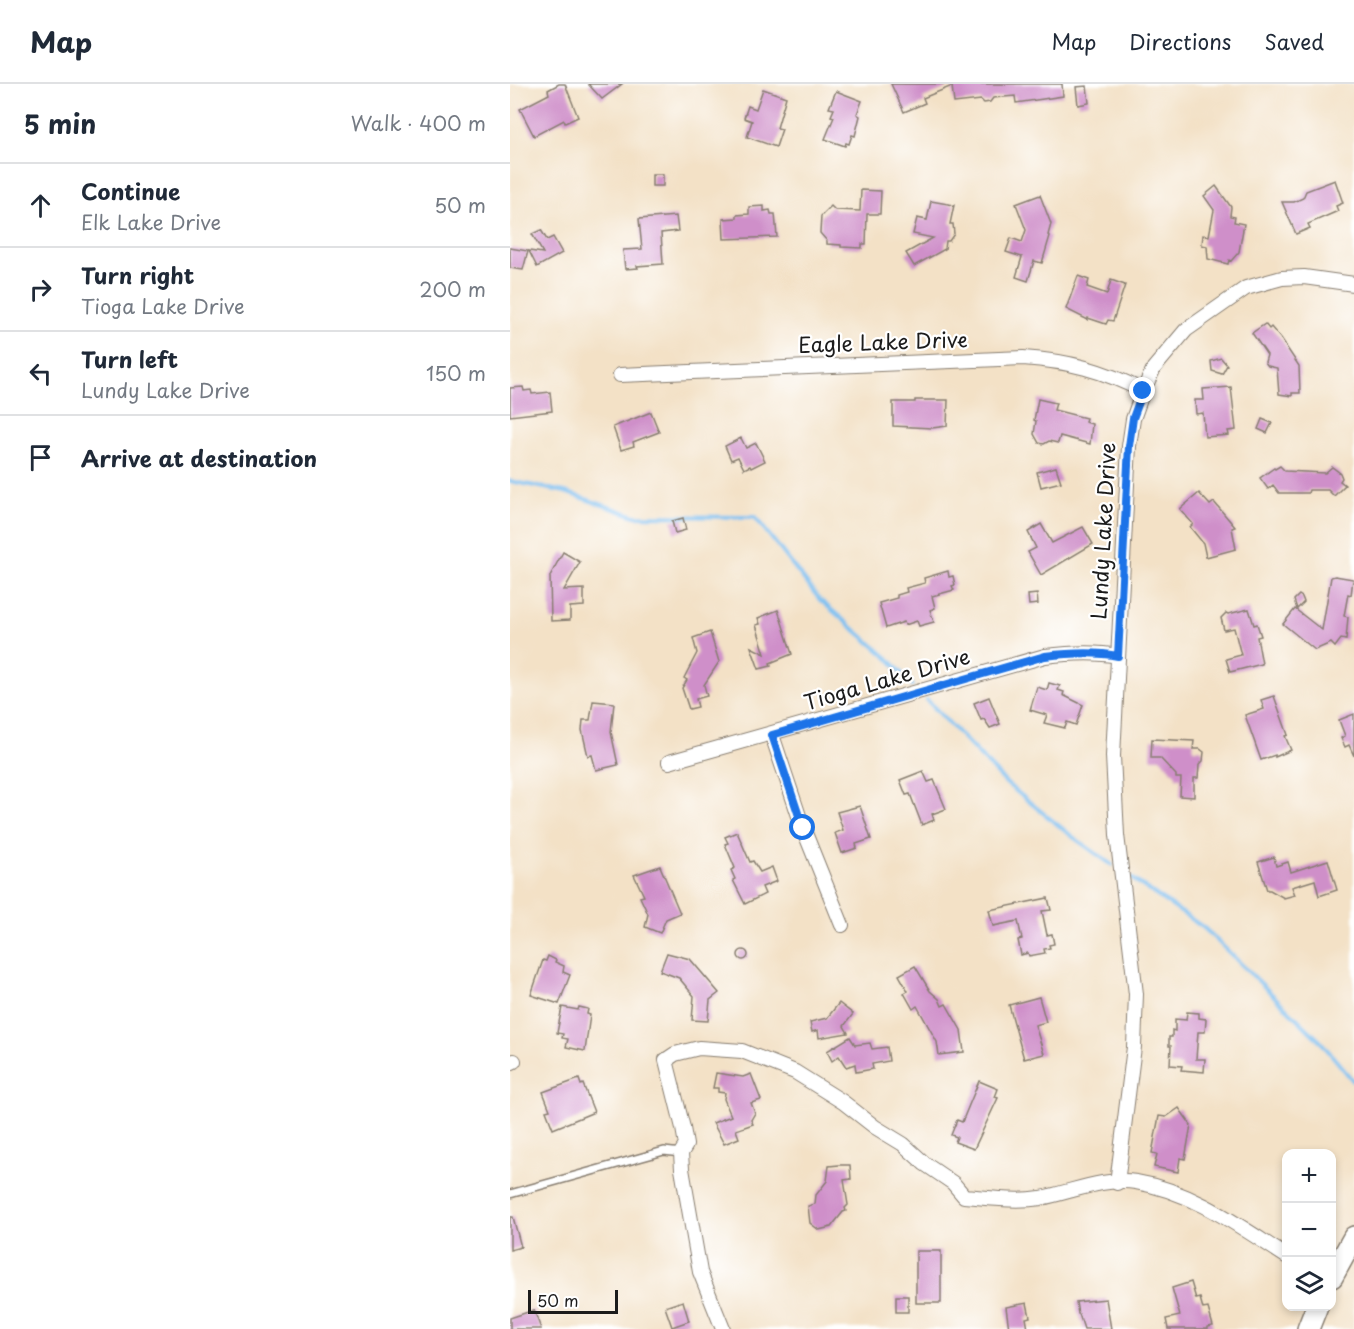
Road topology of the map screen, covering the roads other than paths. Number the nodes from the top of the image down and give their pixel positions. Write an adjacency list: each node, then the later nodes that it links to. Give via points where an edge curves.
1 (1354, 284): 3 (street, Lundy Lake Drive, via 1304,277 1282,278 1246,288 1185,330 1154,368)
2 (620, 375): 3 (street, Eagle Lake Drive, via 1023,358 1059,360 1116,377)
3 (1143, 391): 4 (street, Lundy Lake Drive, via 1133,418 1129,446)
4 (1118, 656): 5 (street, Tioga Lake Drive, via 1045,656); 9 (street, Lundy Lake Drive, via 1113,756 1117,835 1136,994 1134,1047)
5 (772, 735): 6 (street, Tioga Lake Drive); 7 (street, via 803,828)
6 (669, 762)
7 (842, 924)
8 (683, 1149): 9 (street, via 683,1128 666,1060 699,1048 742,1051 795,1072 843,1102 903,1144 964,1196 1030,1199); 10 (lane); 15 (street, via 682,1168 700,1272)
9 (1117, 1183): 12 (street, via 1134,1182 1180,1194)
10 (510, 1194)
11 (1354, 1237): 13 (main road)
12 (1282, 1253)
13 (1336, 1270)
14 (1315, 1311): 16 (main road)
15 (723, 1329)
16 (1308, 1329)

